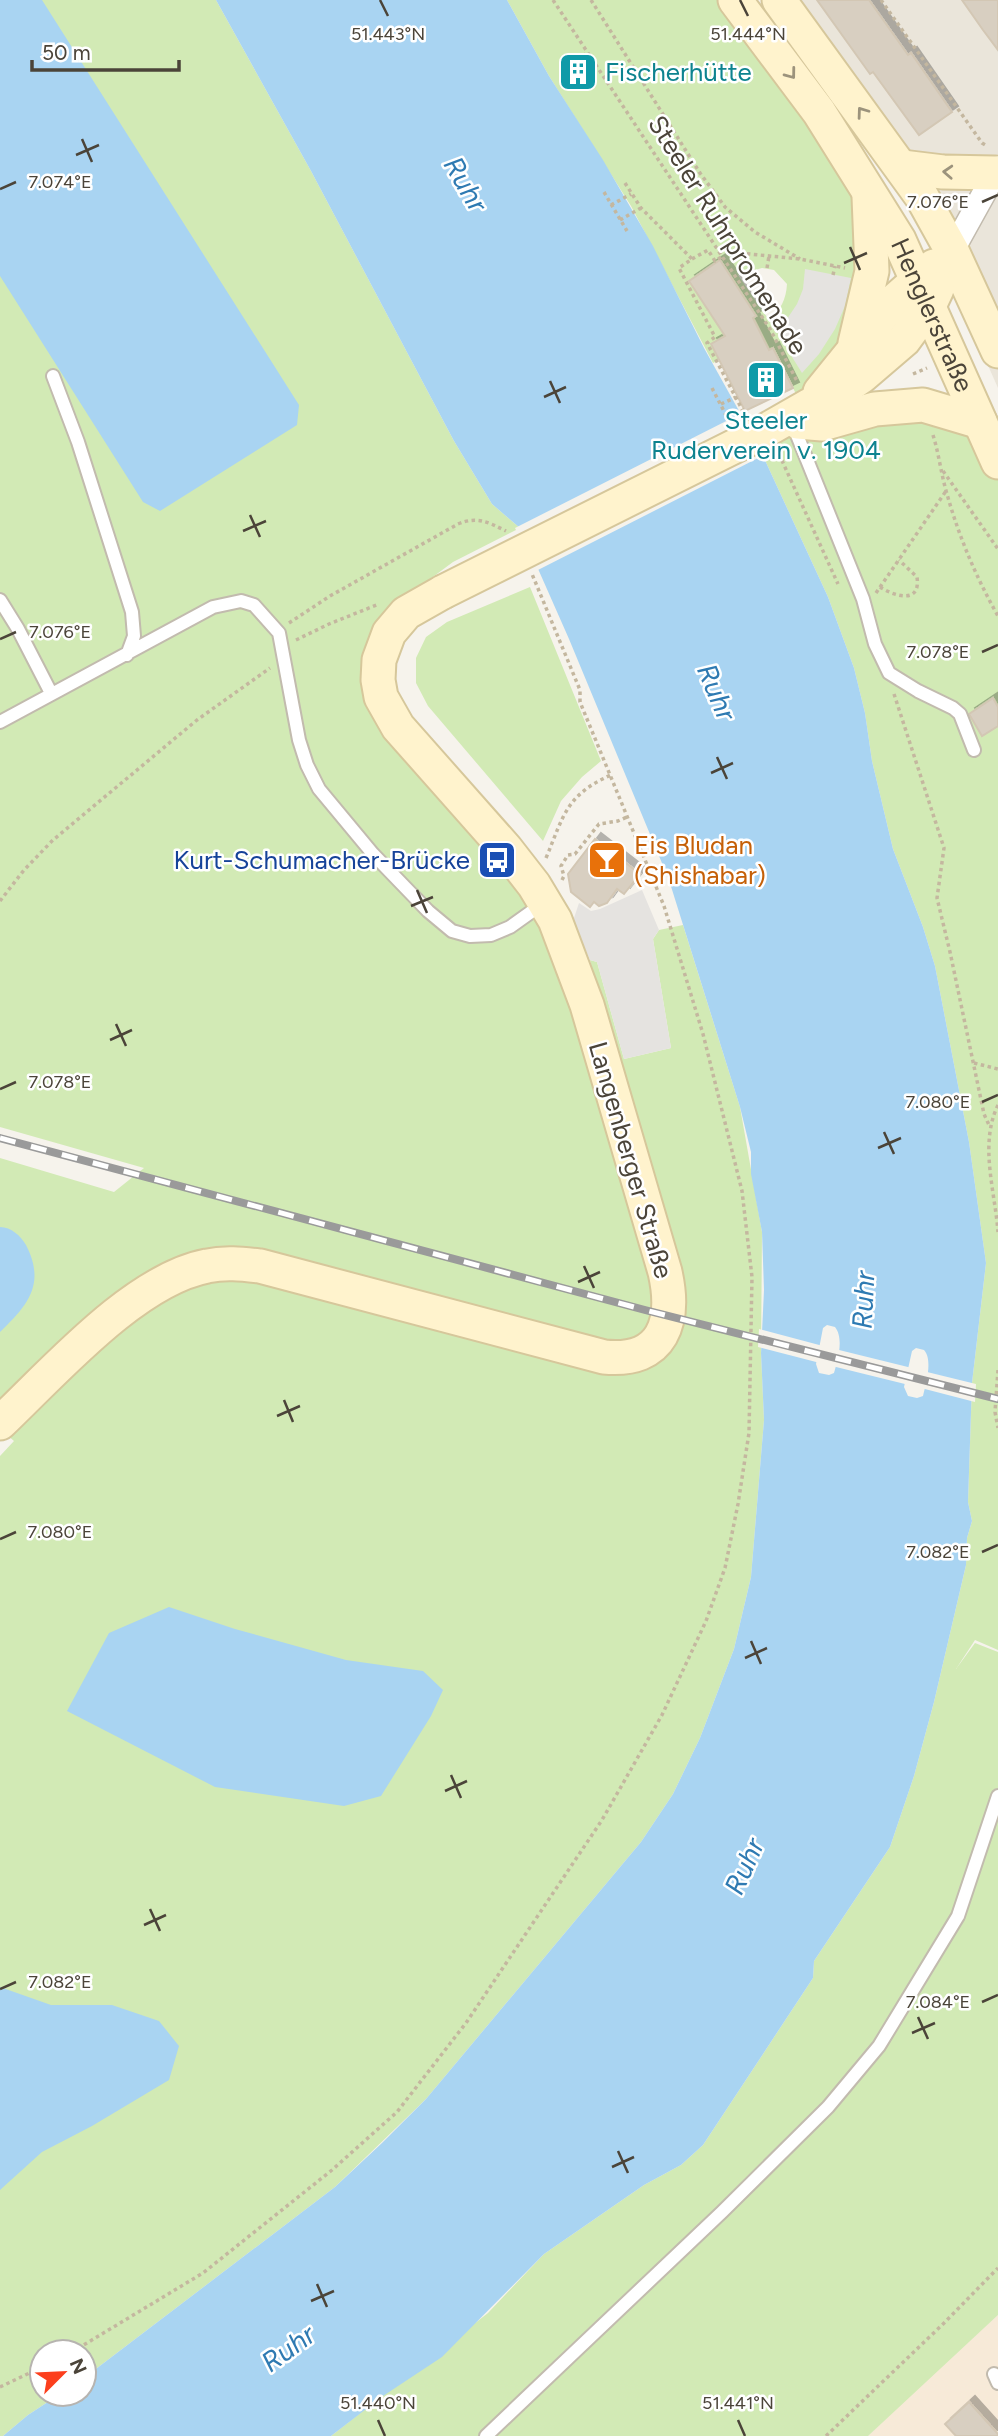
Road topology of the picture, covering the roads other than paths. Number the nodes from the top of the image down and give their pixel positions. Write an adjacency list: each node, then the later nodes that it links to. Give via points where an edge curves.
1 (735, 0): 5 (main road, Henglerstraße, one-way to 5, via 819,112)
2 (779, 0): 4 (main road, Henglerstraße, one-way to 2)
3 (994, 163): 4 (main road, one-way to 4, via 943,172); 6 (street)
4 (902, 167): 6 (main road, Henglerstraße)
5 (868, 191): 7 (main road, Henglerstraße); 9 (main road, via 872,271)
6 (953, 251): 7 (main road); 8 (main road, Henglerstraße)
7 (928, 290): 8 (main road); 9 (main road, via 892,303); 12 (main road, via 904,340 862,376 820,405); 13 (main road, Henglerstraße)
8 (973, 296): 10 (main road, Henglerstraße)
9 (853, 351): 12 (main road)
10 (998, 351)
11 (53, 376): 16 (lane, via 132,612 134,636)
12 (780, 416): 13 (main road, via 822,424 876,409); 19 (lane, via 864,603 889,673 960,714); 20 (main road, Langenberger Straße, bridge, via 441,593 406,613 389,633 379,660 378,680 381,697 398,727)
13 (980, 422): 14 (main road, Henglerstraße)
14 (998, 462)
15 (0, 600): 17 (lane)
16 (127, 654): 17 (lane); 20 (lane, via 228,603 254,605 279,633 299,740 319,789 428,911 452,931 491,935 510,927)
17 (51, 693): 18 (lane)
18 (0, 722)
19 (974, 750)
20 (540, 894): 21 (main road, Langenberger Straße, via 566,945 587,1005 665,1272 670,1312 657,1341 634,1355 604,1357 260,1266 218,1264 184,1273 136,1299)
21 (0, 1423)
22 (998, 1796): 23 (lane, via 958,1916 879,2046 828,2107)
23 (486, 2436)

